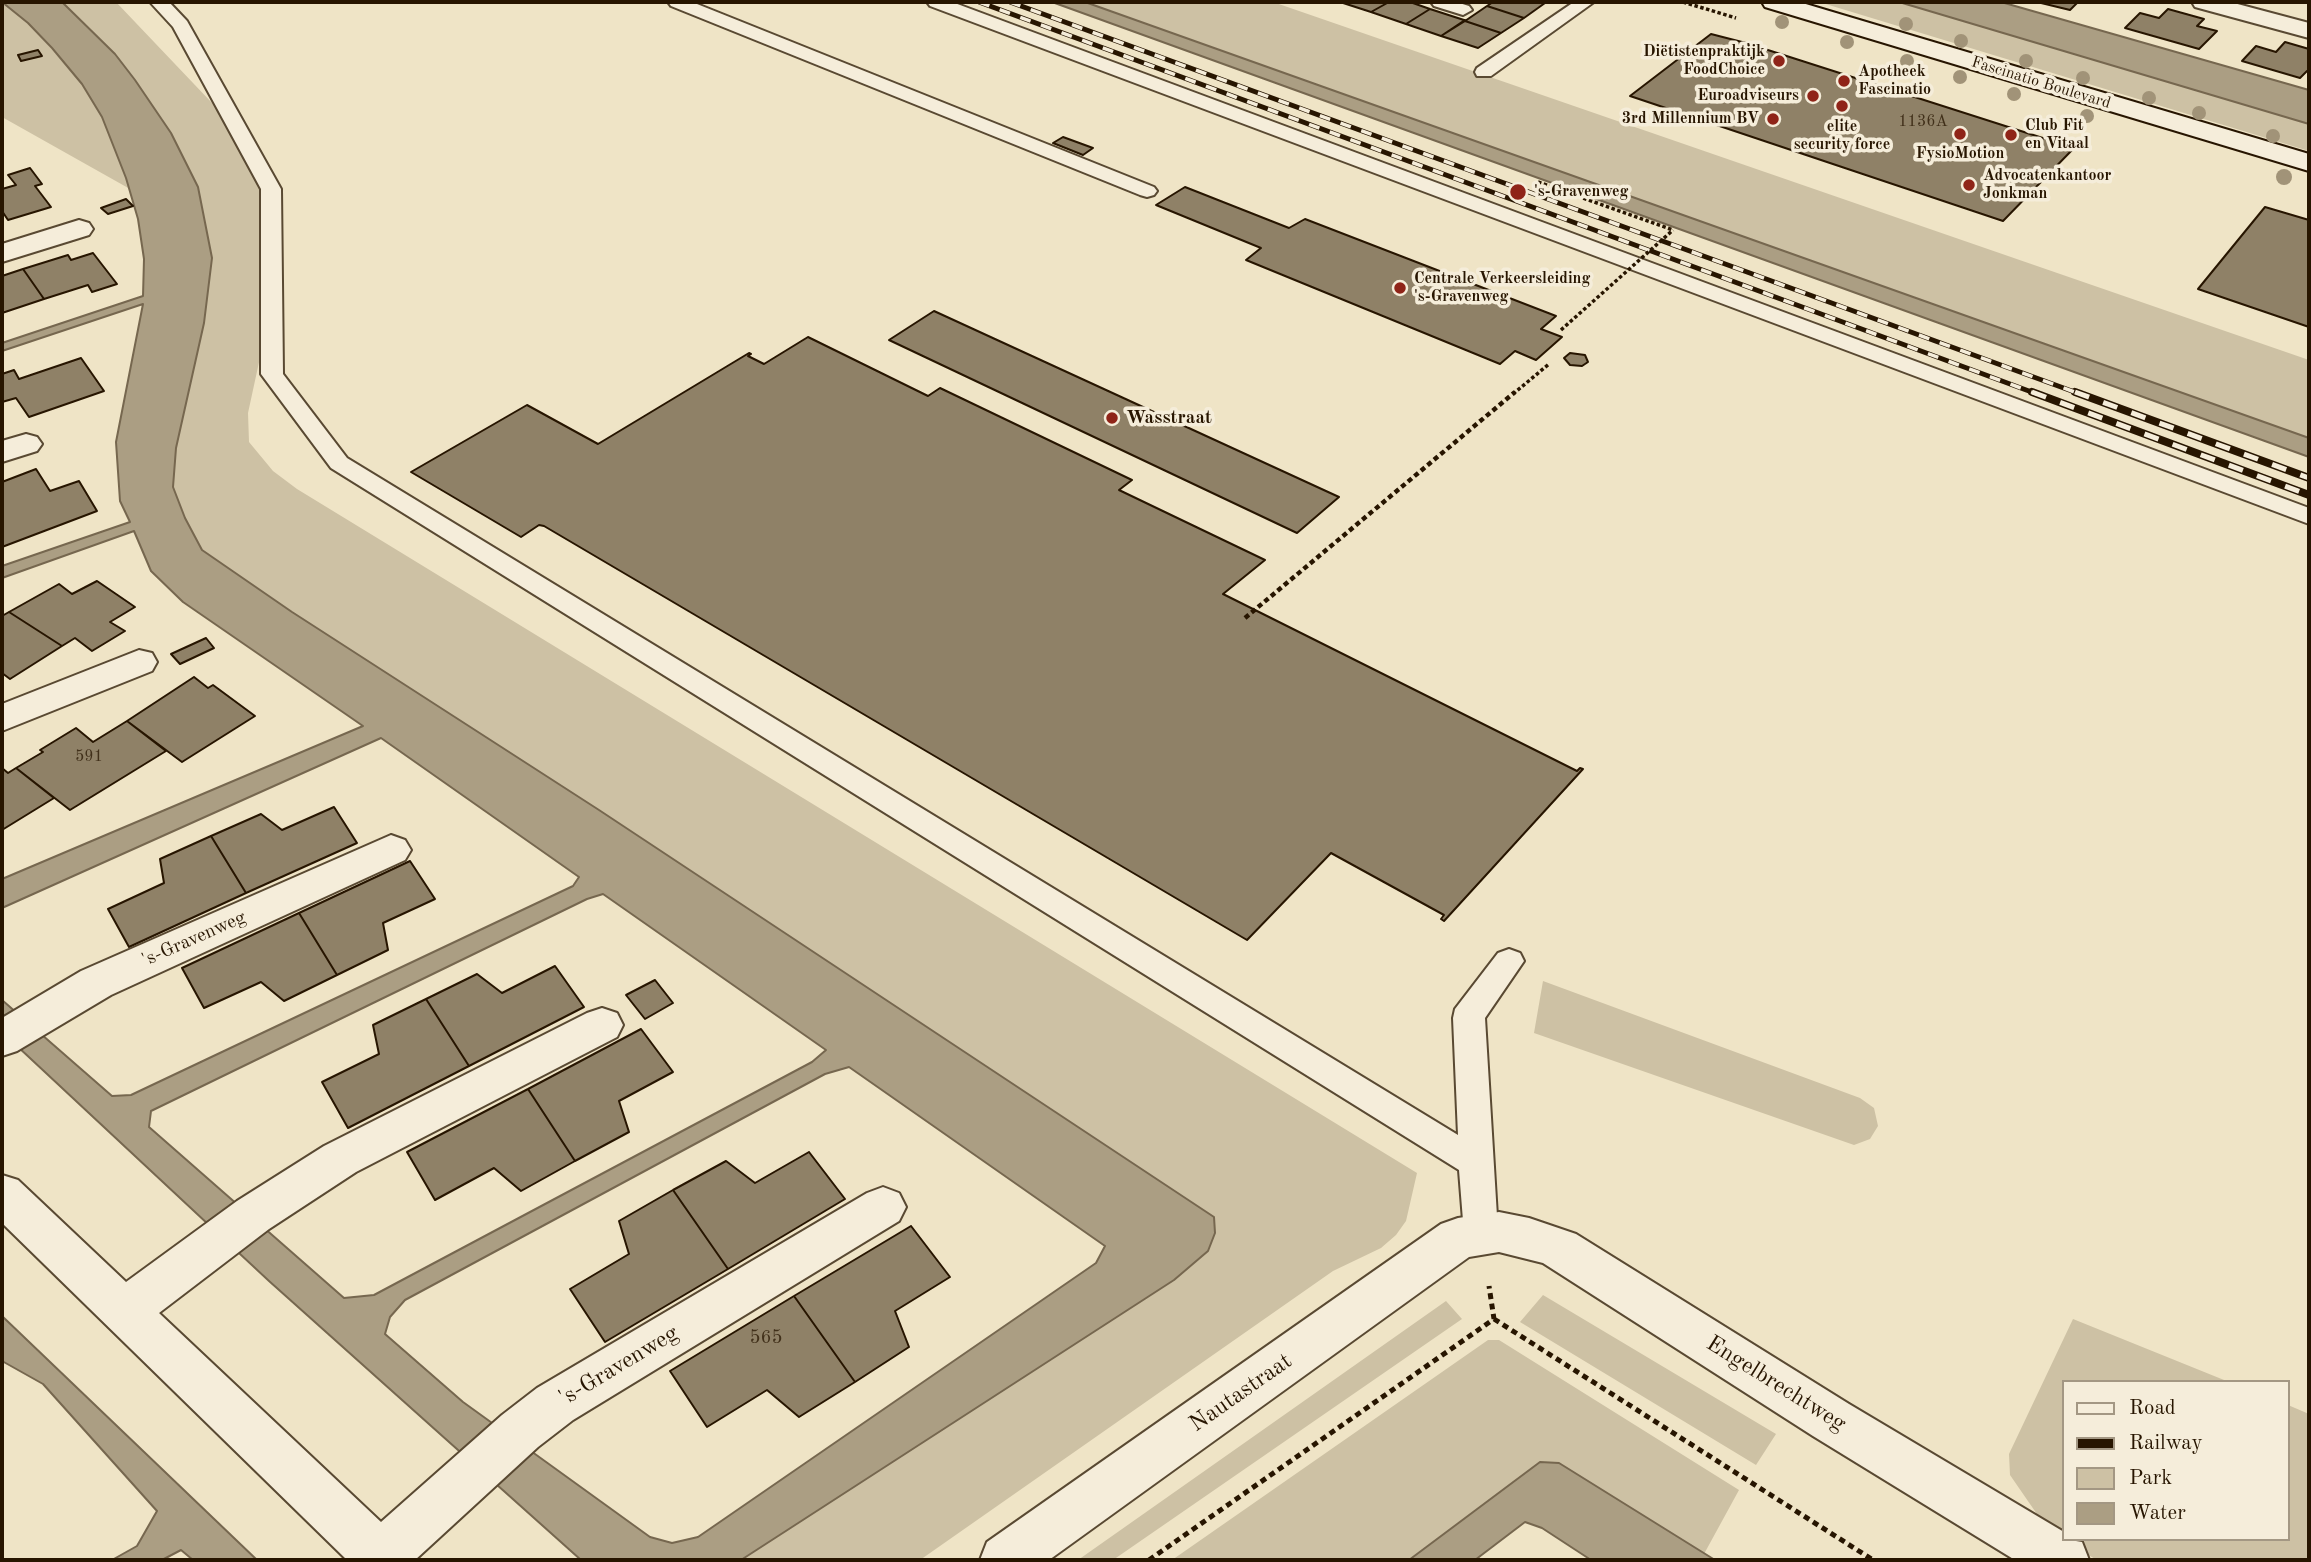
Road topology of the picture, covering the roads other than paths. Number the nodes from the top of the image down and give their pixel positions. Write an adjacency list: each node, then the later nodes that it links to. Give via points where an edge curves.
1 (159, 2): 22 (lane, via 181,25 271,189 272,374 339,463)
2 (677, 2): 12 (lane)
3 (936, 2): 15 (lane)
4 (1440, 2): 8 (lane)
5 (1585, 2): 10 (lane)
6 (1774, 2): 11 (street, Fascinatio Boulevard)
7 (2204, 2): 9 (street)
8 (1464, 9)
9 (2309, 31)
10 (1484, 72)
11 (2309, 163)
12 (1147, 191)
13 (79, 229): 14 (street)
14 (2, 253)
15 (2309, 516)
16 (139, 662): 17 (street)
17 (2, 718)
18 (391, 850): 21 (street, 's-Gravenweg, via 96,983)
19 (1509, 961): 22 (lane, via 1471,1009 1469,1018)
20 (602, 1025): 26 (street, via 340,1159 253,1216)
21 (19, 1028)
22 (1475, 1163): 25 (lane)
23 (2, 1194): 26 (street, 's-Gravenweg)
24 (883, 1208): 27 (street, 's-Gravenweg, via 555,1405 520,1431)
25 (1481, 1233): 28 (street, Nautastraat, via 1458,1238); 29 (street, Engelbrechtweg, via 1499,1232 1559,1248)
26 (123, 1312): 27 (street, 's-Gravenweg)
27 (382, 1559)
28 (1006, 1560)
29 (2063, 1560)

